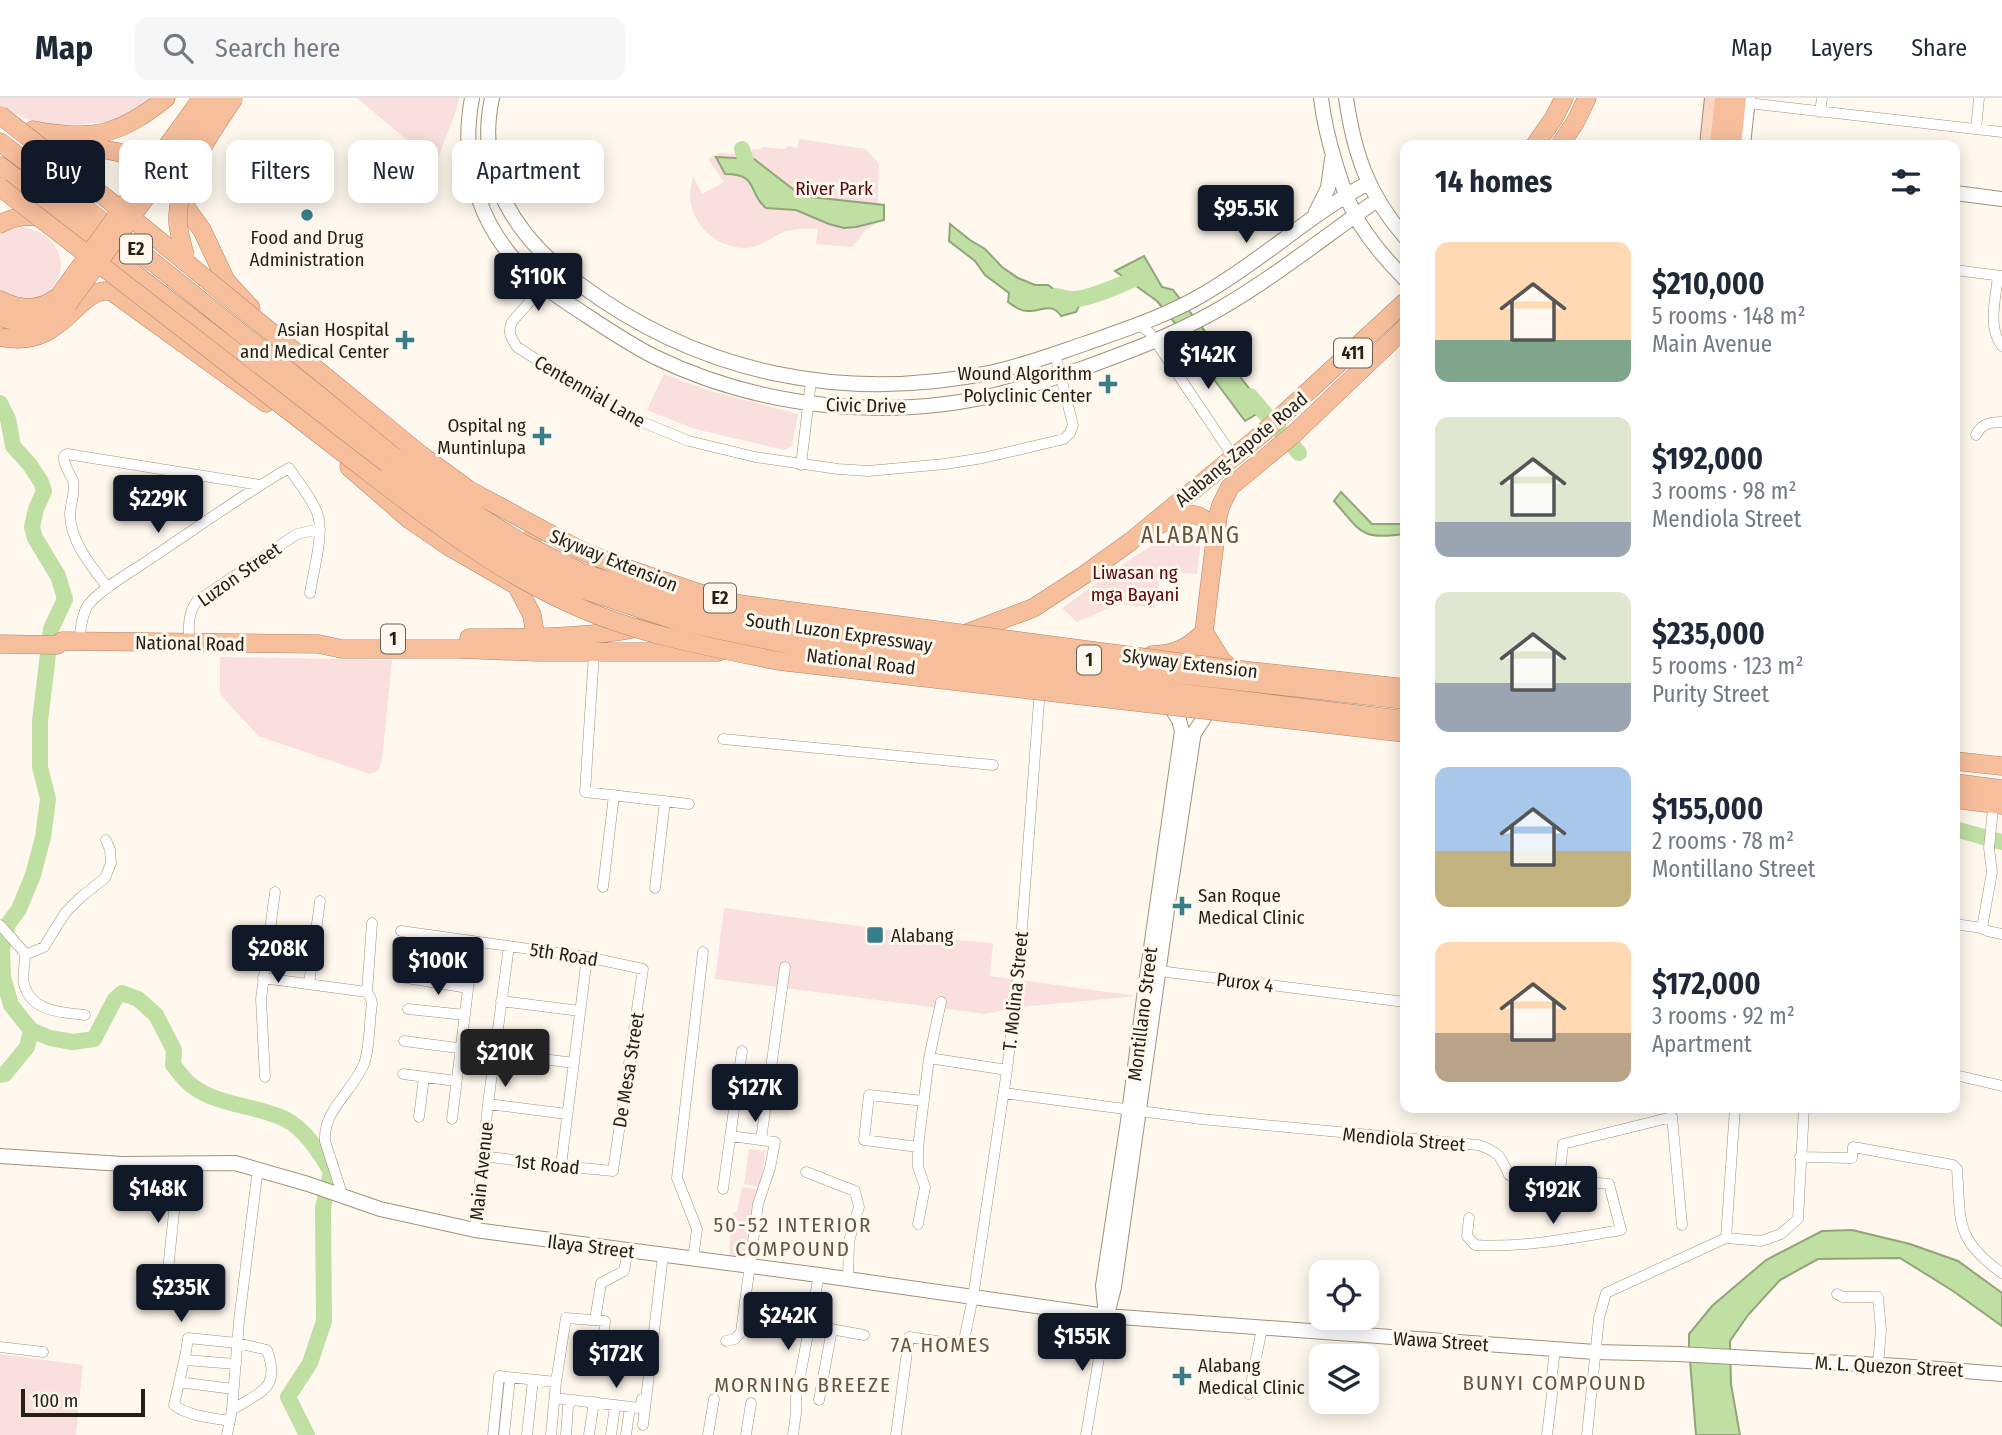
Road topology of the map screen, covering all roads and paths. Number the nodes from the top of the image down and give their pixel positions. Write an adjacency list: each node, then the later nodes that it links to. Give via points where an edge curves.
1 (166, 98): 18 (highway, via 122,127 96,135 72,136)
2 (202, 98): 50 (highway, bridge, via 59,296 38,308 19,308)
3 (218, 98): 52 (highway, bridge, via 68,304 52,316 30,322)
4 (234, 98): 64 (highway, bridge, via 182,188 178,221 185,255 202,279 341,396)
5 (472, 98): 49 (main road, Civic Drive, via 469,144 477,198 507,250)
6 (492, 98): 44 (main road, Civic Drive, via 489,137 501,196 531,241)
7 (1321, 98): 28 (main road)
8 (1346, 98): 31 (main road)
9 (1564, 98): 21 (highway)
10 (1587, 98): 22 (highway)
11 (1713, 98): 23 (main road)
12 (1724, 98): 24 (highway)
13 (1822, 98): 16 (street)
14 (1979, 98): 19 (street)
15 (1744, 100): 16 (street); 25 (highway); 26 (main road)
16 (1820, 113): 19 (street)
17 (0, 115): 98 (highway, Skyway Extension / E2, bridge, via 430,462 552,537 603,559 739,604)
18 (0, 123): 29 (highway, via 28,142)
19 (1976, 129): 20 (street)
20 (2002, 132)
21 (1538, 140)
22 (1563, 140)
23 (1709, 140)
24 (1720, 140)
25 (1733, 140)
26 (1743, 140)
27 (0, 142): 59 (highway, South Luzon Expressway / E2, via 90,210)
28 (1330, 143): 34 (main road); 39 (main road, via 1328,188)
29 (119, 153)
30 (0, 166): 48 (highway, South Luzon Expressway / E2)
31 (1368, 183): 34 (main road, Civic Drive); 36 (main road)
32 (0, 187): 105 (highway, E2, bridge, via 452,534 580,608 625,625 779,661)
33 (1960, 194): 35 (main road)
34 (1347, 195): 38 (main road); 39 (main road, Civic Drive)
35 (2002, 199)
36 (1377, 200): 38 (main road, Civic Drive); 41 (main road)
37 (185, 205): 70 (highway, via 226,281 248,305 481,497)
38 (1356, 215): 42 (main road, Civic Drive); 43 (main road)
39 (1309, 220): 53 (main road, Civic Drive, via 1201,296)
40 (0, 224): 48 (highway, via 19,216 49,219)
41 (1400, 230)
42 (1329, 234): 43 (main road, via 1351,232); 56 (main road, Civic Drive, via 1215,312)
43 (1375, 245): 46 (main road)
44 (558, 268): 49 (street, Centennial Lane); 61 (main road, Civic Drive, via 607,304 664,336 723,360)
45 (1960, 271): 47 (street)
46 (1400, 273)
47 (2000, 276): 57 (street, via 1993,327)
48 (144, 279): 59 (highway, South Luzon Expressway / E2)
49 (542, 286): 62 (main road, Civic Drive, via 623,338 685,370); 67 (street, Centennial Lane, via 509,328 522,352 610,406 662,431 721,450)
50 (0, 300)
51 (1400, 307): 66 (highway, Alabang-Zapote Road / 411)
52 (0, 316)
53 (1139, 325): 56 (street); 58 (main road, Civic Drive)
54 (1400, 333): 71 (highway, Alabang-Zapote Road / 411, via 1294,434 1230,487 1221,505)
55 (0, 337): 73 (highway, via 17,340 47,333 90,295 111,291 316,439 410,520)
56 (1156, 342): 60 (main road, Civic Drive); 66 (street)
57 (2002, 346)
58 (1055, 354): 60 (street, Centennial Lane); 61 (main road, Civic Drive, via 949,380 883,384)
59 (264, 364): 64 (highway, South Luzon Expressway / E2); 102 (highway, South Luzon Expressway / E2, bridge, via 390,472 510,555 575,587 680,622 842,652)
60 (1061, 376): 62 (main road, Civic Drive, via 951,403 879,408); 67 (street, Centennial Lane, via 1073,425 1064,439 945,464 868,471)
61 (811, 381): 62 (street)
62 (809, 404): 67 (street)
63 (2002, 422): 65 (street, via 1987,424)
64 (355, 425): 100 (highway, South Luzon Expressway / E2, bridge, via 469,510 522,543 581,572 687,607 789,627)
65 (1976, 435)
66 (1234, 458): 72 (highway, Alabang-Zapote Road / 411)
67 (801, 465)
68 (260, 485): 69 (street, via 289,468 316,509); 74 (street); 74 (street, via 70,453 64,456 73,482 73,531 83,554)
69 (320, 529): 75 (street); 84 (street, Luzon Street, via 297,534 197,601 189,617)
70 (537, 532): 73 (highway, via 516,556); 77 (highway, via 614,568 727,609)
71 (1216, 538): 72 (highway, via 1211,524 1195,514 1171,518); 81 (highway, 411)
72 (1130, 541): 76 (highway, Alabang-Zapote Road / 411)
73 (515, 584): 87 (highway, via 532,615)
74 (108, 588): 83 (street)
75 (310, 593)
76 (1033, 608): 79 (highway, Alabang-Zapote Road / 411); 85 (highway, Alabang-Zapote Road / 411)
77 (786, 623): 78 (highway, National Road / 1, via 682,619); 80 (highway, National Road / 1)
78 (659, 624): 87 (highway, National Road / 1); 89 (highway)
79 (1018, 626): 81 (highway, via 1010,639 1141,656 1170,654 1192,644); 88 (highway, Alabang-Zapote Road / 411)
80 (815, 627): 85 (highway, National Road / 1); 90 (highway, via 786,636)
81 (1204, 632): 92 (highway, 411); 94 (highway, via 1222,661 1237,674)
82 (0, 635): 83 (highway, National Road / 1)
83 (56, 641): 84 (highway, National Road / 1); 86 (highway, National Road / 1)
84 (189, 643): 87 (highway, National Road / 1, via 365,640)
85 (939, 643): 88 (highway, National Road / 1)
86 (0, 644)
87 (537, 645): 91 (highway, National Road / 1)
88 (979, 647): 92 (highway, National Road / 1)
89 (658, 651): 90 (highway, National Road / 1); 91 (highway, National Road / 1)
90 (788, 652): 96 (highway, National Road / 1)
91 (594, 653): 115 (street, via 585,792)
92 (1199, 673): 94 (highway, National Road / 1)
93 (1370, 677): 95 (highway, National Road); 97 (highway, National Road / 1); 101 (highway, via 1395,698)
94 (1251, 678): 97 (highway, National Road / 1)
95 (1400, 680)
96 (1040, 684): 99 (highway, National Road / 1); 160 (street, T. Molina Street)
97 (1330, 687): 99 (highway, National Road, via 1342,693 1345,701 1337,716 1176,697)
98 (1400, 687)
99 (1158, 699): 103 (highway)
100 (1400, 699)
101 (1400, 710)
102 (1400, 719)
103 (1193, 727): 106 (highway); 143 (main road, Montillano Street)
104 (723, 739): 108 (street)
105 (1400, 739)
106 (1400, 739)
107 (1960, 761): 109 (highway)
108 (993, 765)
109 (2002, 765)
110 (1960, 776): 111 (highway)
111 (2002, 780)
112 (1960, 784): 113 (highway)
113 (2002, 789)
114 (1960, 793): 120 (highway)
115 (614, 795): 117 (street); 124 (street)
116 (1960, 800): 120 (highway)
117 (665, 801): 118 (street); 125 (street)
118 (690, 804)
119 (1960, 805): 120 (main road)
120 (2000, 805): 122 (street, via 1989,844)
121 (106, 840): 136 (street, via 110,871 65,913 44,947)
122 (1991, 862): 123 (street); 131 (street)
123 (2002, 864)
124 (603, 887)
125 (655, 888)
126 (275, 892): 142 (street)
127 (320, 901): 144 (street)
128 (372, 923): 146 (street)
129 (0, 925): 136 (street)
130 (1960, 925): 131 (street)
131 (1982, 928): 133 (street)
132 (401, 931): 134 (street, 5th Road)
133 (2002, 934)
134 (509, 946): 137 (street, 5th Road); 147 (street, Main Avenue)
135 (703, 952): 197 (street, via 677,1178 697,1229)
136 (25, 956): 152 (street, via 24,983 36,1003)
137 (587, 957): 139 (street, 5th Road); 151 (street)
138 (785, 967): 177 (street)
139 (643, 969): 185 (street, De Mesa Street)
140 (470, 973): 145 (street)
141 (401, 977): 145 (street)
142 (263, 978): 144 (street); 163 (street)
143 (1153, 982): 148 (street, Purox 4); 170 (main road, Montillano Street)
144 (309, 984): 146 (street)
145 (468, 988): 153 (street)
146 (367, 992): 189 (street, via 372,1004 365,1062 330,1115 324,1133)
147 (501, 1001): 151 (street); 157 (street, Main Avenue)
148 (1400, 1001)
149 (942, 1002): 158 (street)
150 (408, 1009): 153 (street)
151 (580, 1011): 159 (street)
152 (85, 1015)
153 (465, 1015): 155 (street)
154 (404, 1041): 155 (street)
155 (460, 1048): 157 (street); 165 (street)
156 (742, 1051): 176 (street)
157 (495, 1052): 159 (street); 169 (street, Main Avenue)
158 (929, 1058): 160 (street); 168 (street)
159 (574, 1063): 173 (street)
160 (1007, 1070): 167 (street, T. Molina Street)
161 (403, 1074): 164 (street)
162 (1960, 1076): 166 (street)
163 (265, 1077)
164 (424, 1077): 165 (street); 174 (street)
165 (457, 1081): 175 (street)
166 (2002, 1086)
167 (1004, 1093): 170 (street, Mendiola Street); 204 (street, T. Molina Street)
168 (924, 1101): 178 (street); 178 (street, via 869,1095 864,1126 863,1140)
169 (488, 1104): 173 (street); 180 (street, Main Avenue)
170 (1135, 1112): 187 (street, Mendiola Street, via 1478,1145 1493,1150 1509,1175); 205 (main road, Montillano Street, via 1102,1286)
171 (1735, 1113): 194 (street)
172 (1804, 1113): 181 (street)
173 (567, 1114): 183 (street)
174 (419, 1117)
175 (452, 1119)
176 (731, 1136): 177 (street); 188 (street)
177 (761, 1140): 198 (street, via 775,1142 758,1204)
178 (918, 1147): 191 (street, via 925,1187)
179 (0, 1156): 182 (main road, Ilaya Street)
180 (482, 1156): 183 (street, 1st Road); 193 (street, Main Avenue)
181 (1800, 1157): 194 (street, via 1798,1219 1781,1234 1761,1241); 199 (street, via 1852,1158 1853,1147 1952,1165 1958,1169 1964,1232 1970,1244)
182 (180, 1163): 184 (main road, Ilaya Street, via 235,1163); 202 (street)
183 (561, 1166): 185 (street, 1st Road)
184 (258, 1168): 189 (main road, Ilaya Street); 212 (street)
185 (613, 1171)
186 (806, 1172): 201 (street, via 855,1191 859,1206 849,1241)
187 (1559, 1180): 190 (street, Mendiola Street, via 1609,1184 1621,1230 1545,1243 1475,1245 1467,1236); 192 (street, via 1563,1144 1672,1118)
188 (723, 1189)
189 (340, 1196): 193 (main road, Ilaya Street)
190 (1469, 1218)
191 (918, 1224)
192 (1682, 1225)
193 (475, 1230): 195 (main road, Ilaya Street)
194 (1726, 1238): 216 (street, via 1606,1293)
195 (628, 1251): 196 (main road, Ilaya Street); 206 (street, via 624,1272 601,1283)
196 (663, 1255): 197 (main road, Ilaya Street); 223 (street)
197 (693, 1259): 198 (main road, Ilaya Street)
198 (750, 1266): 200 (main road, Ilaya Street); 211 (street, via 740,1336)
199 (2002, 1273)
200 (819, 1275): 201 (main road, Ilaya Street); 207 (street)
201 (848, 1279): 204 (main road, Ilaya Street)
202 (166, 1290)
203 (1837, 1294): 221 (street, via 1878,1297)
204 (973, 1297): 205 (main road, Ilaya Street); 252 (street, T. Molina Street, via 963,1345 909,1338)
205 (1106, 1316): 208 (main road, Wawa Street); 253 (street, Montillano Street)
206 (595, 1320): 219 (street, via 605,1321); 227 (street, via 566,1318)
207 (808, 1325): 209 (street); 251 (street)
208 (1262, 1328): 214 (main road, Wawa Street); 229 (street)
209 (832, 1329): 210 (street); 233 (street)
210 (864, 1335)
211 (726, 1341)
212 (237, 1343): 217 (street, via 189,1338); 220 (street); 238 (street, via 267,1350 272,1377)
213 (0, 1347): 215 (street)
214 (1555, 1350): 216 (main road, Wawa Street); 254 (street)
215 (43, 1352)
216 (1595, 1352): 218 (main road, Wawa Street); 255 (street)
217 (185, 1360): 220 (street); 226 (street)
218 (1776, 1360): 221 (main road, M. L. Quezon Street)
219 (601, 1361)
220 (236, 1364): 228 (street)
221 (1878, 1365): 222 (main road, M. L. Quezon Street)
222 (2002, 1374)
223 (650, 1377): 237 (street, via 644,1382 640,1408); 239 (street)
224 (510, 1378): 225 (street); 241 (street, via 499,1376); 242 (street)
225 (533, 1380): 227 (street); 243 (street)
226 (179, 1382): 228 (street); 238 (street, via 176,1407 201,1416)
227 (556, 1382): 230 (street)
228 (233, 1389): 238 (street)
229 (1249, 1394)
230 (555, 1398): 232 (street); 244 (street)
231 (714, 1399): 249 (street)
232 (571, 1400): 234 (street); 245 (street)
233 (819, 1400)
234 (594, 1402): 236 (street); 246 (street)
235 (751, 1403): 250 (street)
236 (615, 1405): 237 (street); 247 (street)
237 (630, 1407): 248 (street)
238 (231, 1415): 240 (street)
239 (643, 1424)
240 (227, 1435)
241 (493, 1435)
242 (504, 1435)
243 (527, 1435)
244 (551, 1435)
245 (566, 1435)
246 (589, 1435)
247 (611, 1435)
248 (626, 1435)
249 (708, 1435)
250 (746, 1435)
251 (793, 1435)
252 (896, 1435)
253 (1086, 1435)
254 (1547, 1435)
255 (1587, 1435)

